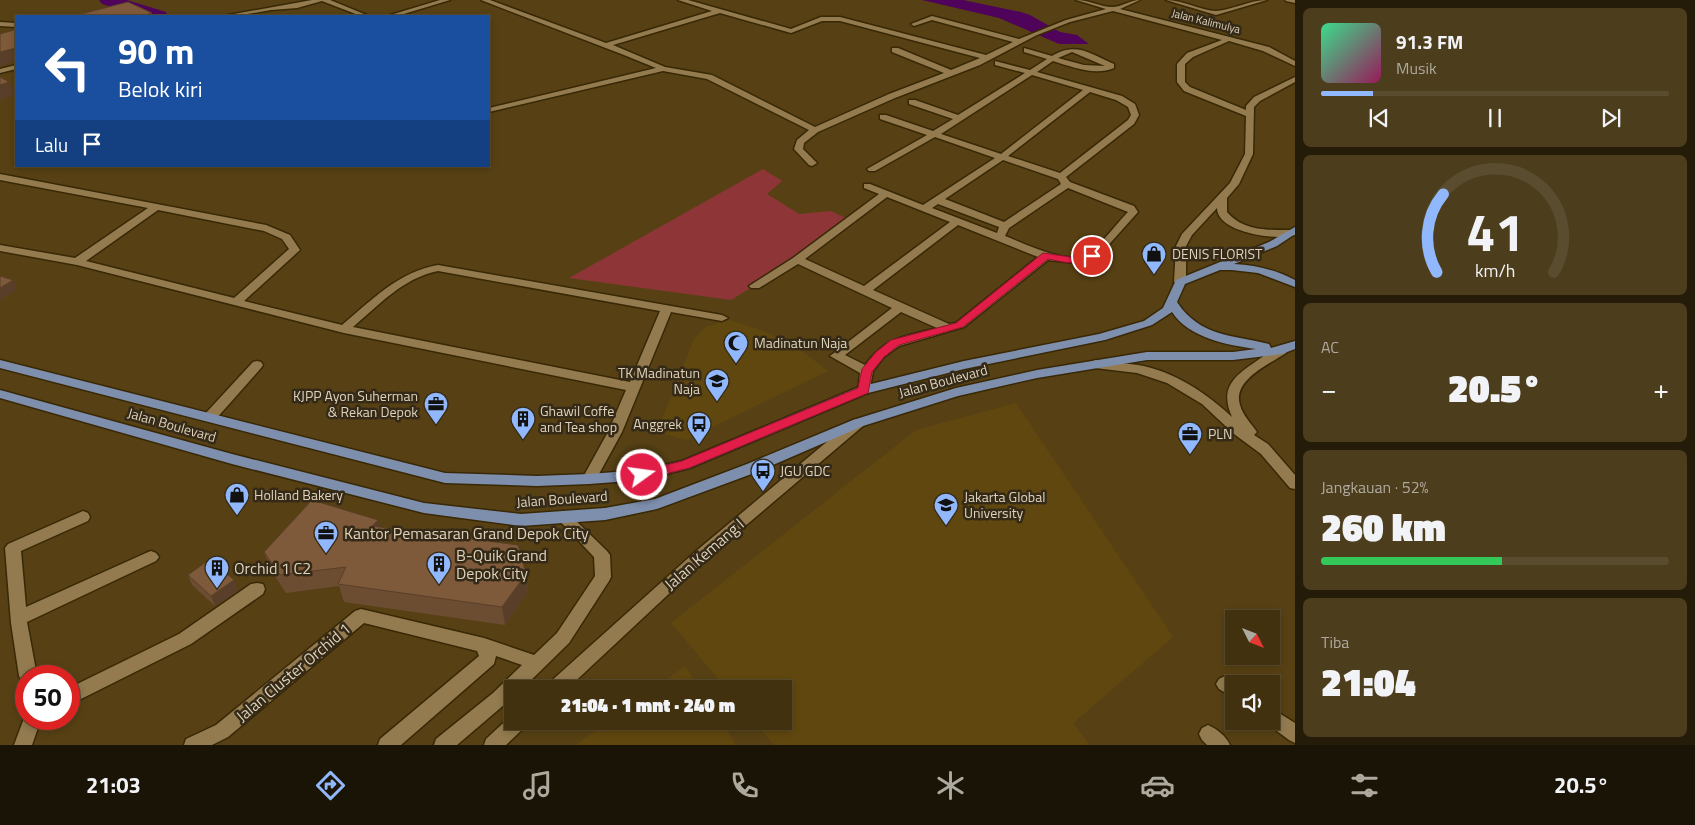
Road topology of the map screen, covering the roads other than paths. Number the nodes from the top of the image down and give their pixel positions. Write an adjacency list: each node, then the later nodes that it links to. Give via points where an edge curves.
1 (262, 0): 13 (street)
2 (319, 0): 13 (street)
3 (324, 0): 17 (street)
4 (447, 0): 18 (street)
5 (484, 0): 25 (street)
6 (681, 0): 15 (street)
7 (1079, 0): 14 (street, Jalan Kalimulya)
8 (1138, 0): 14 (street)
9 (1169, 0): 10 (street, via 1216,13)
10 (1264, 0)
11 (1288, 0): 12 (street)
12 (1295, 1)
13 (271, 8): 16 (street)
14 (1113, 9): 22 (street, Jalan Kalimulya); 24 (street, via 1068,21)
15 (719, 11): 23 (street, via 791,31 829,18); 25 (street)
16 (232, 15)
17 (363, 15)
18 (394, 15)
19 (0, 24): 21 (street)
20 (914, 24): 24 (street, via 932,18)
21 (15, 25)
22 (1229, 39): 26 (street, Jalan Kalimulya); 42 (street, via 1190,55 1181,64 1181,82 1187,89)
23 (925, 40): 29 (street); 36 (street, via 895,50)
24 (1020, 42): 29 (street)
25 (606, 45): 34 (street)
26 (1266, 49): 28 (street); 32 (street, Jalan Kalimulya)
27 (1027, 50): 30 (street)
28 (1286, 50)
29 (988, 58): 36 (street)
30 (1054, 58): 30 (street, via 1072,50 1080,51 1111,66 1103,70); 37 (street)
31 (998, 63): 37 (street)
32 (1295, 64)
33 (15, 67): 35 (street)
34 (663, 68): 41 (street); 45 (street, via 709,77)
35 (0, 71)
36 (952, 73): 45 (street)
37 (1029, 73): 39 (street); 44 (street)
38 (1295, 79): 42 (street, via 1258,99 1250,106)
39 (1089, 90): 47 (street); 51 (street, via 1119,98 1132,106 1135,115)
40 (912, 102): 44 (street)
41 (490, 110)
42 (1250, 114): 54 (street, via 1249,154 1234,184)
43 (882, 117): 46 (street)
44 (959, 118): 46 (street)
45 (815, 130): 48 (street, via 800,142 798,149)
46 (934, 134): 47 (street); 49 (street)
47 (1002, 157): 51 (street); 55 (street)
48 (812, 163)
49 (872, 169)
50 (0, 177): 56 (street)
51 (1064, 180): 59 (street); 63 (street, via 1126,205 1133,212 1086,260)
52 (867, 186): 53 (street)
53 (887, 194): 57 (street); 64 (street)
54 (1222, 198): 60 (street, via 1222,212 1234,224 1254,232); 67 (street, via 1186,234 1181,246)
55 (938, 200): 57 (street); 59 (street)
56 (158, 206): 65 (street); 71 (street, via 276,231 292,243 295,250)
57 (925, 208): 58 (street)
58 (957, 221): 61 (street); 70 (street)
59 (1005, 226): 61 (street)
60 (1293, 231): 66 (main road, via 1273,244)
61 (1000, 236): 63 (street)
62 (0, 248): 65 (street)
63 (1046, 256): 76 (street, via 960,325)
64 (797, 260): 69 (street); 70 (street)
65 (77, 262): 71 (street)
66 (1214, 268): 67 (main road); 68 (main road, via 1249,268 1274,274)
67 (1180, 282): 72 (main road)
68 (1295, 284)
69 (755, 286)
70 (865, 291): 74 (street)
71 (234, 302): 77 (street)
72 (1172, 303): 78 (main road, via 1178,315 1212,335 1246,345); 84 (main road, Jalan Boulevard, via 1148,323 1101,337 964,365)
73 (667, 308): 75 (street); 77 (street, via 427,268 403,281); 83 (street)
74 (899, 308): 76 (street); 82 (street, via 836,356)
75 (722, 318)
76 (946, 327): 82 (street, via 895,343 880,354)
77 (344, 329): 83 (street)
78 (1289, 348): 81 (main road, Jalan Boulevard, via 1215,357 1147,356); 88 (street, via 1242,378 1232,391 1232,404 1239,419)
79 (0, 364): 86 (main road, Jalan Boulevard)
80 (257, 364): 86 (street)
81 (1090, 364): 87 (main road, Jalan Boulevard, via 956,392); 88 (street, via 1139,369 1171,380 1207,401)
82 (866, 371): 84 (street)
83 (633, 387): 89 (street, via 615,432)
84 (864, 390): 89 (main road, Jalan Boulevard, via 685,465 642,475)
85 (0, 394): 92 (main road, Jalan Boulevard, via 232,459 424,508 521,520)
86 (210, 417): 89 (main road, Jalan Boulevard, via 445,478)
87 (858, 423): 92 (main road, Jalan Boulevard, via 657,504 605,514); 99 (street, Jalan Kemang I, via 700,556)
88 (1268, 452): 90 (street)
89 (589, 480)
90 (1295, 484)
91 (83, 517): 95 (street, via 13,548)
92 (563, 517): 97 (street, via 602,555 603,577 563,638)
93 (151, 557): 95 (street)
94 (257, 590): 100 (street, via 185,639)
95 (19, 618): 98 (street)
96 (484, 645): 97 (street, Jalan Cluster Orchid 1); 106 (street, Jalan Cluster Orchid 1, via 361,616 222,731); 107 (street, via 488,659)
97 (537, 663): 108 (street)
98 (26, 665)
99 (565, 680)
100 (80, 691)
101 (1280, 723): 104 (street)
102 (28, 730): 105 (street)
103 (509, 730): 109 (street)
104 (1295, 734)
105 (23, 745)
106 (193, 745)
107 (387, 745)
108 (443, 745)
109 (493, 745)

